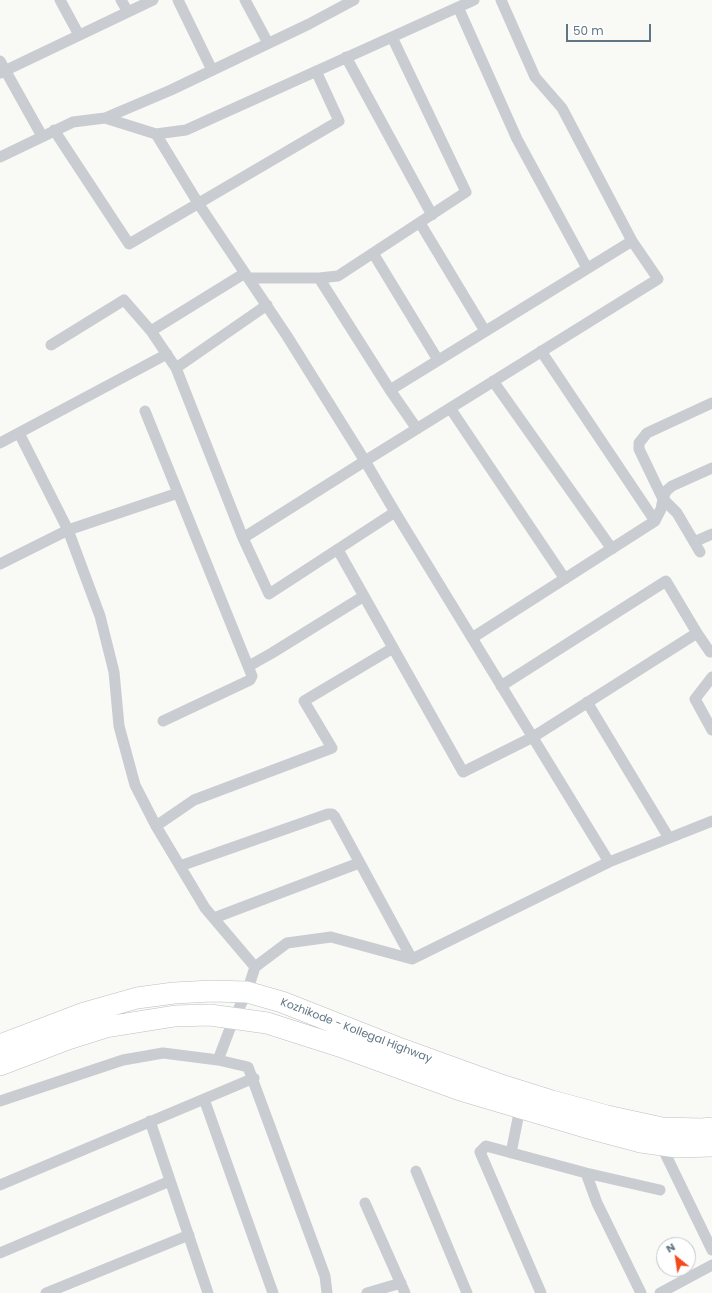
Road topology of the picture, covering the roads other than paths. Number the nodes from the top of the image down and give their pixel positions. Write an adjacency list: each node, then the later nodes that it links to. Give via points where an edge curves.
1 (60, 0): 11 (street)
2 (121, 0): 10 (street)
3 (154, 0): 10 (street)
4 (178, 0): 16 (street)
5 (245, 0): 13 (street)
6 (354, 0): 13 (street)
7 (474, 0): 9 (street)
8 (501, 0): 26 (street, via 535,77 562,108)
9 (458, 6): 12 (street); 28 (street, via 517,139)
10 (128, 12): 11 (street)
11 (79, 35): 15 (street)
12 (392, 37): 14 (street); 24 (street, via 466,192)
13 (268, 43): 16 (street)
14 (346, 57): 17 (street); 24 (street)
15 (2, 68): 21 (street)
16 (212, 70): 18 (street)
17 (316, 71): 20 (street, via 186,130); 23 (street, via 339,121)
18 (105, 118): 19 (street, via 73,122); 20 (street)
19 (54, 130): 21 (street); 23 (street, via 129,244)
20 (156, 134): 23 (street)
21 (42, 136): 22 (street)
22 (0, 157)
23 (198, 203): 29 (street)
24 (432, 215): 25 (street)
25 (420, 222): 27 (street); 33 (street)
26 (632, 241): 28 (street); 35 (street, via 658,279)
27 (373, 253): 30 (street, via 338,276); 37 (street)
28 (587, 268): 33 (street)
29 (247, 275): 30 (street); 31 (street); 32 (street)
30 (319, 278): 40 (street)
31 (267, 305): 38 (street); 47 (street)
32 (151, 331): 34 (street, via 124,300); 36 (street)
33 (485, 331): 37 (street)
34 (52, 345)
35 (541, 352): 39 (street); 52 (street)
36 (167, 354): 38 (street); 45 (street)
37 (438, 360): 40 (street)
38 (176, 368): 55 (street)
39 (493, 381): 42 (street); 56 (street)
40 (390, 390): 44 (street)
41 (712, 403): 50 (street, via 647,433 639,443 639,449)
42 (450, 408): 44 (street); 59 (street)
43 (145, 410): 49 (street)
44 (416, 429): 47 (street)
45 (19, 433): 46 (street); 53 (street)
46 (0, 443)
47 (364, 461): 51 (street); 55 (street)
48 (712, 468): 50 (street, via 672,486 666,491)
49 (178, 494): 53 (street); 65 (street)
50 (663, 499): 52 (street); 54 (street, via 677,513 697,547)
51 (395, 512): 57 (street); 62 (street)
52 (655, 521): 56 (street)
53 (68, 530): 58 (street); 73 (street, via 100,616 114,672 119,726 135,786)
54 (712, 534)
55 (243, 538): 57 (street, via 269,594)
56 (612, 549): 59 (street)
57 (338, 550): 60 (street)
58 (0, 564)
59 (564, 579): 62 (street)
60 (364, 596): 63 (street); 65 (street)
61 (697, 633): 64 (street); 67 (street, via 666,581); 68 (street)
62 (472, 638): 67 (street)
63 (393, 648): 71 (street, via 463,772); 73 (street, via 304,701 332,748 194,800)
64 (710, 652)
65 (249, 666): 69 (street, via 252,676 250,680)
66 (712, 677): 70 (street, via 694,699)
67 (501, 686): 71 (street)
68 (587, 702): 71 (street); 74 (street)
69 (163, 721)
70 (712, 730)
71 (533, 737): 76 (street)
72 (712, 821): 74 (street)
73 (156, 826): 77 (street)
74 (669, 838): 76 (street)
75 (359, 862): 77 (street, via 335,816 328,814); 78 (street); 79 (street)
76 (609, 862): 79 (street)
77 (180, 866): 78 (street, via 205,908)
78 (214, 918): 80 (street)
79 (412, 959): 80 (street, via 331,938 287,943)
80 (255, 967): 81 (street)
81 (247, 992): 82 (street); 83 (highway, Kozhikode - Kollegal Highway, via 174,993 137,998 84,1013); 91 (highway, Kozhikode - Kollegal Highway, via 282,1002 396,1048 552,1101 662,1128)
82 (234, 1018): 84 (street); 85 (highway, Kozhikode - Kollegal Highway, via 210,1015 175,1016 106,1027); 89 (highway, Kozhikode - Kollegal Highway, via 267,1023 460,1090)
83 (0, 1045)
84 (218, 1060): 86 (street, via 248,1067); 88 (street, via 162,1053 123,1060)
85 (0, 1065)
86 (254, 1078): 87 (street); 109 (street, via 325,1276)
87 (204, 1098): 90 (street); 108 (street)
88 (0, 1101)
89 (520, 1108): 92 (highway, Kozhikode - Kollegal Highway, via 641,1142); 94 (street)
90 (150, 1121): 97 (street); 98 (street)
91 (712, 1128)
92 (661, 1145): 93 (highway, Kozhikode - Kollegal Highway); 102 (street)
93 (712, 1146)
94 (512, 1153): 96 (street); 112 (street, via 486,1146 480,1152)
95 (416, 1171): 111 (street)
96 (586, 1173): 99 (street); 113 (street, via 597,1203)
97 (170, 1181): 101 (street); 103 (street)
98 (0, 1185)
99 (660, 1190)
100 (364, 1203): 105 (street)
101 (189, 1235): 106 (street); 107 (street)
102 (712, 1250)
103 (0, 1253)
104 (712, 1265): 114 (street)
105 (403, 1288): 110 (street)
106 (46, 1293)
107 (208, 1293)
108 (273, 1293)
109 (327, 1293)
110 (368, 1293)
111 (467, 1293)
112 (541, 1293)
113 (642, 1293)
114 (660, 1293)

